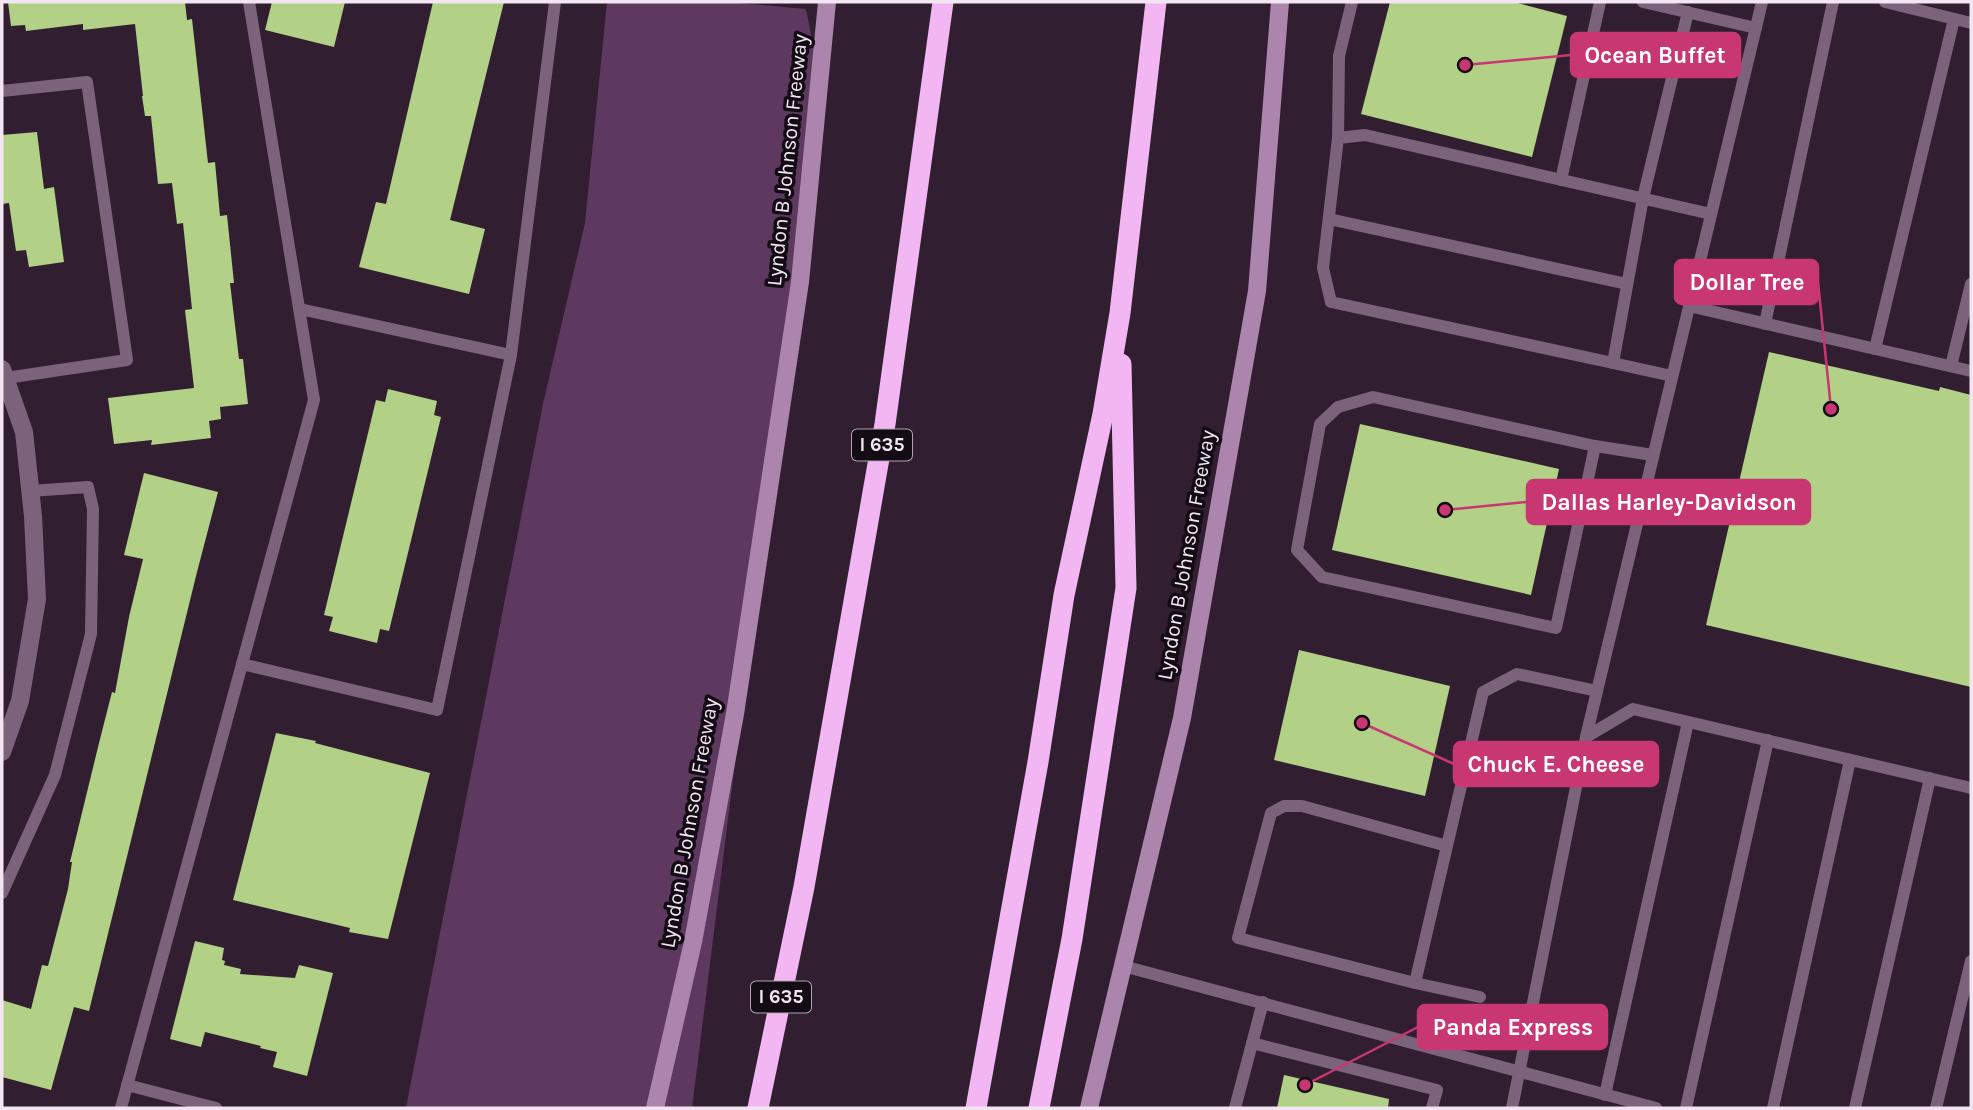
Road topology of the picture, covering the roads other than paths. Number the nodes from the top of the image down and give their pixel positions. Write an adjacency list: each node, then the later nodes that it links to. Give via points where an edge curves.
1 (249, 2): 26 (lane)
2 (555, 2): 30 (lane)
3 (827, 2): 61 (main road, Lyndon B Johnson Freeway, via 800,282 737,701 694,942)
4 (943, 2): 62 (highway, I 635, via 883,438 804,887)
5 (1156, 2): 27 (highway)
6 (1280, 2): 51 (main road, Lyndon B Johnson Freeway, via 1257,291 1182,718)
7 (1352, 2): 18 (lane, via 1339,55)
8 (1600, 2): 19 (lane)
9 (1643, 2): 13 (lane)
10 (1762, 2): 16 (lane)
11 (1833, 2): 28 (lane)
12 (1885, 2): 14 (lane)
13 (1688, 12): 16 (lane); 20 (lane)
14 (1954, 19): 15 (lane); 29 (lane)
15 (1971, 23)
16 (1756, 27): 21 (lane)
17 (2, 91): 34 (lane, via 87,82 127,360)
18 (1338, 138): 19 (lane, via 1365,135); 22 (lane)
19 (1561, 180): 20 (lane)
20 (1643, 198): 21 (lane); 23 (lane)
21 (1711, 214): 25 (lane)
22 (1329, 219): 23 (lane); 31 (lane, via 1323,268 1331,302)
23 (1627, 284): 31 (lane)
24 (1971, 284): 32 (lane)
25 (1689, 306): 28 (lane); 35 (lane)
26 (300, 309): 30 (lane); 39 (lane, via 314,400)
27 (1120, 313): 63 (highway, via 1064,595); 64 (highway, via 1126,588 1072,939)
28 (1765, 324): 29 (lane)
29 (1875, 349): 32 (lane)
30 (511, 355): 39 (lane, via 437,710)
31 (1613, 363): 35 (lane)
32 (1951, 366): 33 (lane)
33 (1971, 371)
34 (4, 373): 38 (street, via 24,432)
35 (1672, 376): 37 (lane)
36 (1595, 446): 36 (lane, via 1373,397 1338,407 1320,424 1297,550 1322,577 1556,628); 37 (lane)
37 (1653, 455): 40 (lane)
38 (30, 491): 44 (street, via 37,599 20,701); 49 (lane, via 88,487 93,509 92,634 55,775)
39 (242, 664): 57 (lane)
40 (1597, 691): 42 (lane); 48 (lane, via 1517,674 1483,692)
41 (1688, 722): 42 (lane, via 1633,709); 43 (lane); 58 (lane)
42 (1586, 737): 56 (lane)
43 (1768, 740): 45 (lane); 70 (lane)
44 (2, 752)
45 (1850, 760): 46 (lane); 71 (lane)
46 (1930, 778): 47 (lane); 72 (lane)
47 (1971, 788)
48 (1447, 846): 52 (lane); 52 (lane, via 1302,806 1284,806 1271,813 1238,938)
49 (2, 893)
50 (1971, 961): 73 (lane)
51 (1124, 966): 54 (lane); 65 (main road, Lyndon B Johnson Freeway)
52 (1415, 984): 53 (lane)
53 (1480, 997)
54 (1263, 1002): 55 (lane); 56 (lane)
55 (1252, 1043): 66 (lane); 67 (lane, via 1437,1090)
56 (1520, 1072): 58 (lane); 68 (lane)
57 (127, 1085): 59 (lane); 60 (lane)
58 (1605, 1095): 69 (lane)
59 (121, 1108)
60 (216, 1108)
61 (656, 1108)
62 (758, 1108)
63 (976, 1108)
64 (1038, 1108)
65 (1089, 1108)
66 (1235, 1108)
67 (1432, 1108)
68 (1511, 1108)
69 (1656, 1108)
70 (1686, 1108)
71 (1773, 1108)
72 (1855, 1108)
73 (1936, 1108)

